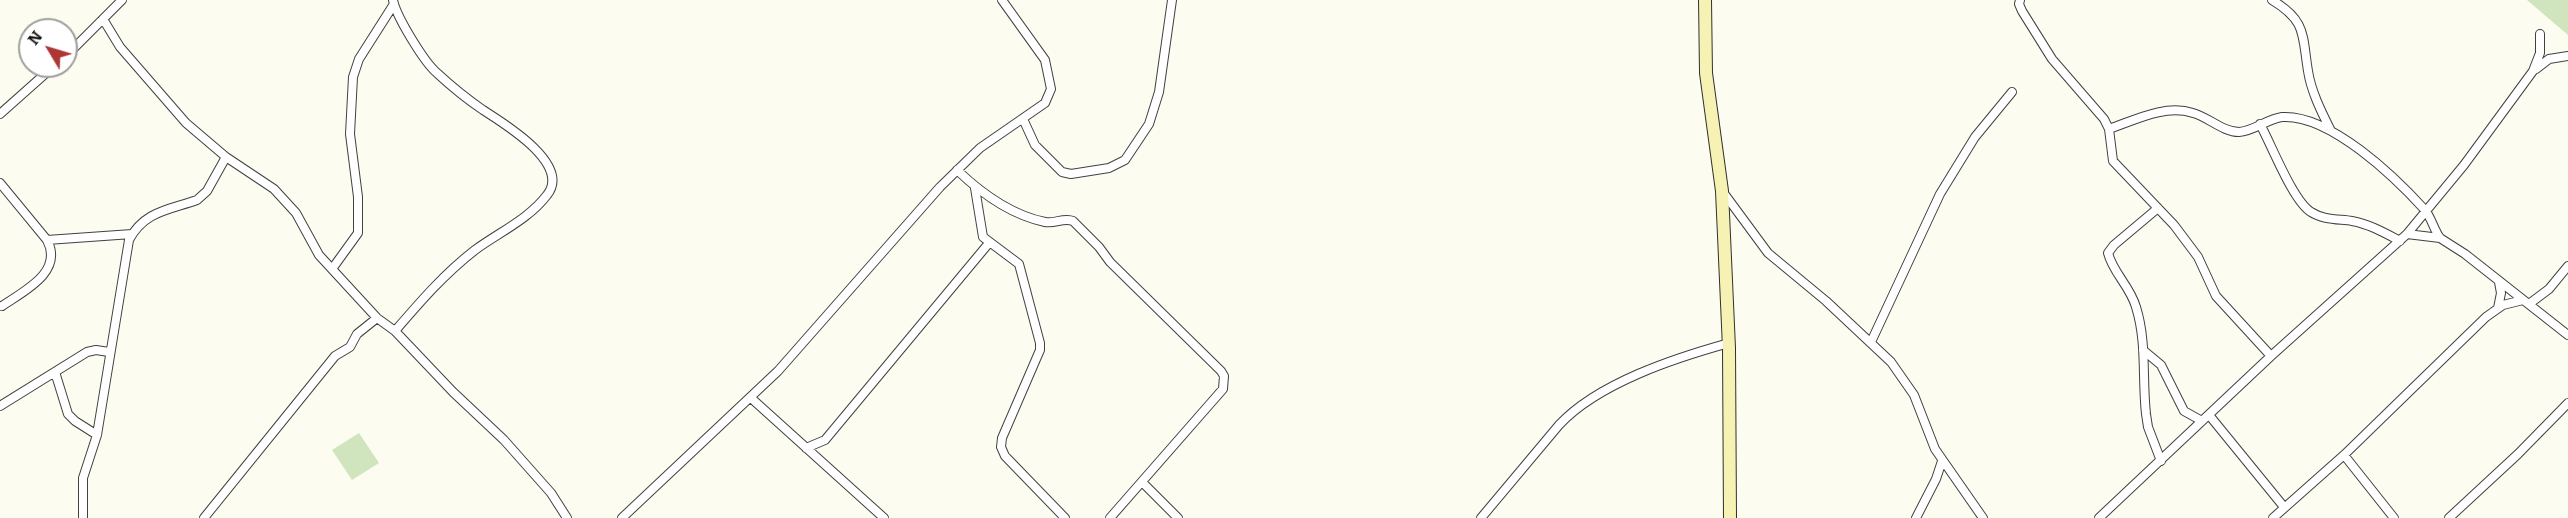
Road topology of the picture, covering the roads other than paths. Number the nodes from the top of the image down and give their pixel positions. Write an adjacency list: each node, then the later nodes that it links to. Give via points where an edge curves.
1 (122, 0): 8 (street)
2 (1002, 0): 16 (street, via 1044,60 1050,79 1051,89 1045,103)
3 (1172, 0): 16 (street, via 1159,92 1149,124 1125,160 1109,168 1071,174 1062,171 1035,145)
4 (1705, 0): 24 (street, via 1706,73)
5 (2020, 0): 18 (street, via 2022,11 2052,59 2095,107)
6 (2272, 0): 19 (street, via 2301,25 2313,90)
7 (393, 2): 34 (street, via 359,59 353,77 350,134 358,233); 40 (street, via 435,73 503,121 537,151 548,164 552,178 547,195 449,272)
8 (103, 19): 10 (street); 20 (street, via 120,47 179,116)
9 (2540, 34): 12 (street, via 2540,53)
10 (78, 44)
11 (2568, 56): 12 (street, via 2549,59)
12 (2533, 71): 26 (street)
13 (39, 78): 15 (street)
14 (2012, 92): 42 (street, via 1975,137 1945,184)
15 (2, 109)
16 (1023, 119): 21 (street, via 987,142)
17 (2260, 124): 18 (street, via 2239,132 2194,113 2176,110); 19 (street, via 2283,117); 31 (street, via 2296,195 2308,210 2323,217 2354,221)
18 (2109, 129): 25 (street, via 2113,160)
19 (2330, 129): 26 (street, via 2378,165)
20 (226, 157): 27 (street, via 203,196 151,215); 34 (street, via 274,189 296,213 311,243)
21 (957, 170): 23 (street); 48 (street)
22 (0, 183): 30 (street)
23 (975, 188): 32 (street, via 982,233); 57 (street, via 1018,213 1045,222 1073,221 1224,376 1222,389)
24 (1722, 191): 42 (street, via 1775,260); 43 (street)
25 (2158, 208): 44 (street, via 2108,253 2131,291 2141,323); 46 (street, via 2198,257 2216,296)
26 (2427, 212): 28 (street); 29 (street)
27 (132, 234): 30 (street); 45 (street)
28 (2407, 234): 29 (street); 31 (street)
29 (2440, 238): 35 (street)
30 (47, 240): 37 (street, via 51,259 47,270)
31 (2400, 241): 46 (street)
32 (989, 243): 53 (street, via 825,440); 64 (street, via 1017,261 1040,343 1001,447 1005,456)
33 (2568, 266): 36 (street, via 2554,284)
34 (332, 269): 39 (street)
35 (2499, 282): 36 (street); 38 (street)
36 (2526, 302): 38 (street); 41 (street)
37 (2, 306)
38 (2498, 308): 54 (street)
39 (377, 318): 40 (street); 60 (street, via 357,334 350,347 335,356)
40 (395, 331): 61 (street, via 504,440 551,493)
41 (2568, 335)
42 (1871, 342): 55 (street, via 1892,362 1914,395)
43 (1729, 343): 67 (street, via 1660,364 1614,386 1572,413); 68 (street)
44 (2143, 350): 51 (street, via 2161,365 2184,411); 56 (street, via 2146,414)
45 (109, 352): 47 (street, via 87,352); 52 (street)
46 (2271, 356): 51 (street)
47 (55, 372): 50 (street); 52 (street, via 68,414)
48 (751, 398): 53 (street); 62 (street)
49 (2568, 403): 74 (street)
50 (0, 406)
51 (2206, 418): 56 (street); 58 (street)
52 (97, 435): 59 (street, via 84,478)
53 (806, 448): 63 (street)
54 (2344, 455): 58 (street); 73 (street)
55 (1942, 461): 69 (street); 70 (street)
56 (2161, 461): 71 (street)
57 (1142, 482): 65 (street); 66 (street)
58 (2284, 507): 72 (street)
59 (83, 518)
60 (204, 518)
61 (567, 518)
62 (622, 518)
63 (884, 518)
64 (1065, 518)
65 (1110, 518)
66 (1178, 518)
67 (1481, 518)
68 (1731, 518)
69 (1916, 518)
70 (1983, 518)
71 (2099, 518)
72 (2272, 518)
73 (2394, 518)
74 (2449, 518)

